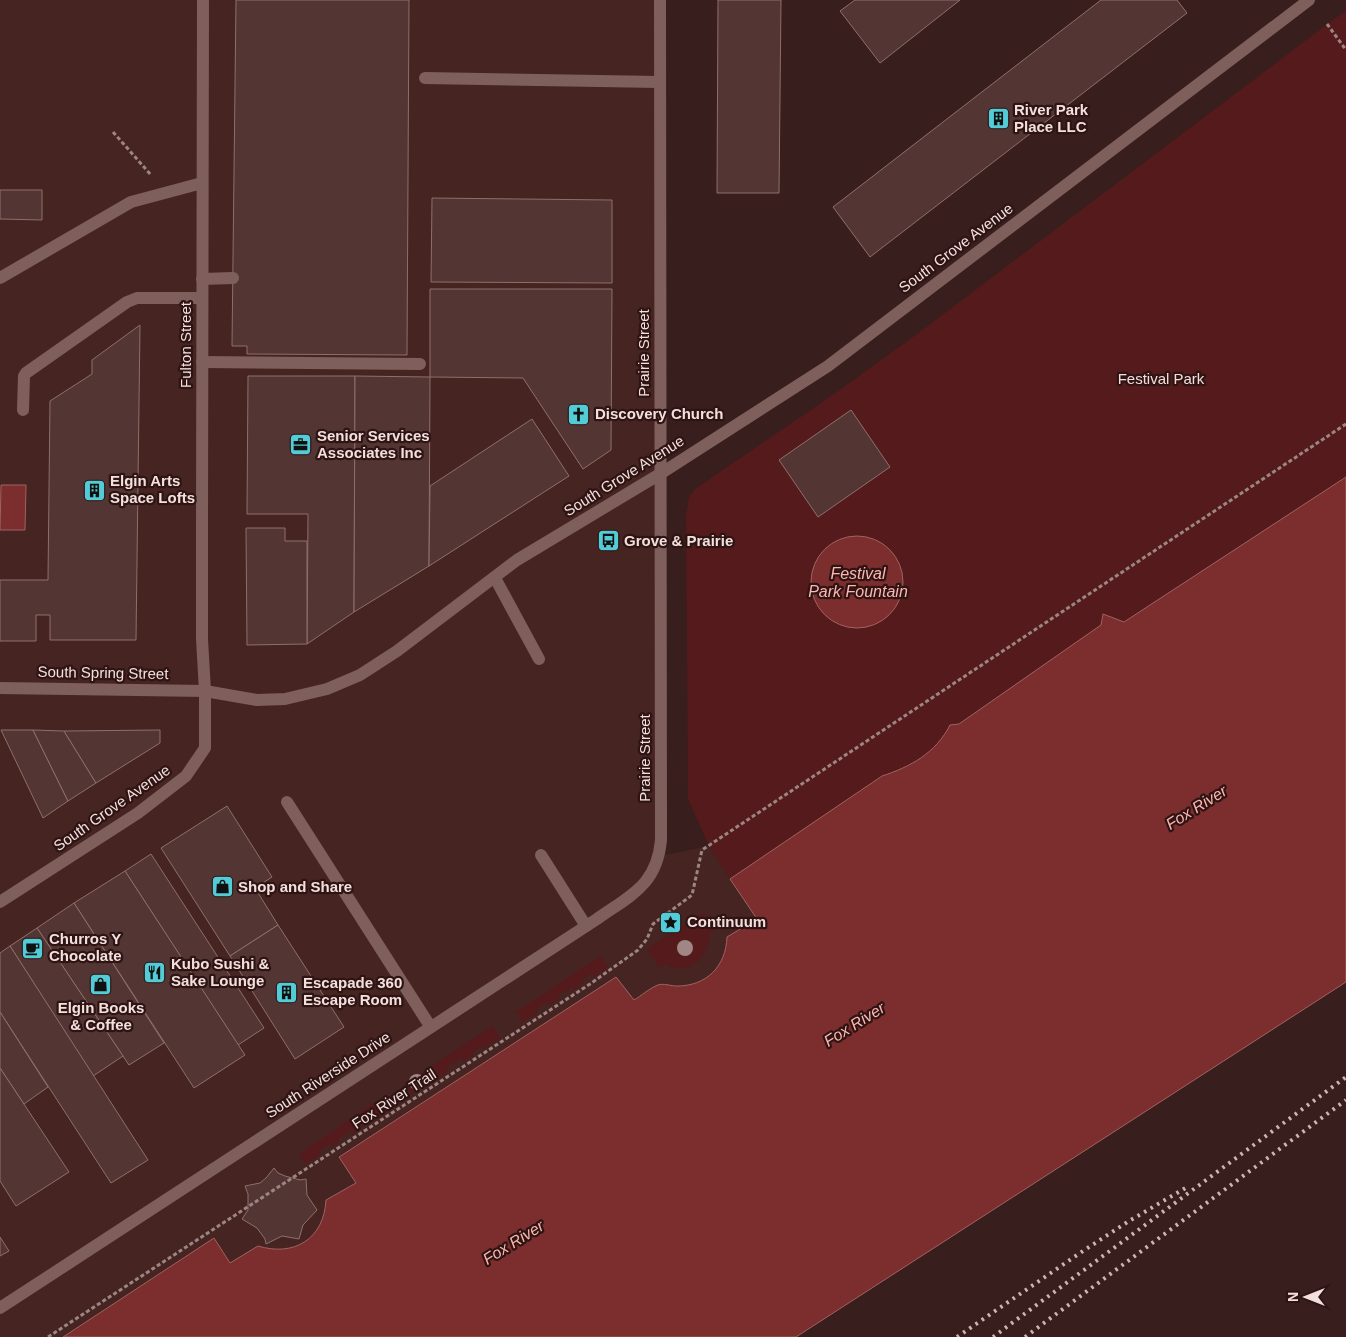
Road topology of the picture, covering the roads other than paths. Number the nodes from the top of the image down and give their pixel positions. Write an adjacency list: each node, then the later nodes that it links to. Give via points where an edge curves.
1 (203, 0): 6 (street, Fulton Street)
2 (660, 0): 5 (street, Prairie Street)
3 (1309, 0): 14 (street, South Grove Avenue, via 828,366)
4 (425, 78): 5 (street)
5 (660, 82): 14 (street, Prairie Street)
6 (202, 183): 7 (street, via 131,202); 9 (street, Fulton Street)
7 (0, 278)
8 (233, 278): 9 (street)
9 (202, 279): 10 (street, Fulton Street)
10 (202, 298): 11 (street, Fulton Street); 13 (street, via 137,298 127,302 26,373)
11 (202, 362): 12 (street); 18 (street, Fulton Street, via 202,639)
12 (420, 364)
13 (23, 410)
14 (660, 474): 15 (street, South Grove Avenue, via 518,560); 21 (street, Prairie Street)
15 (496, 578): 16 (street); 18 (street, South Grove Avenue, via 397,651 360,675 327,689 285,699 257,700)
16 (540, 659)
17 (0, 688): 18 (street, South Spring Street)
18 (205, 691): 22 (street, South Grove Avenue, via 205,748 186,776 138,812)
19 (287, 802): 24 (street)
20 (542, 855): 23 (street)
21 (660, 856): 23 (street, South Riverside Drive, via 640,889)
22 (0, 902)
23 (586, 926): 24 (street, South Riverside Drive)
24 (430, 1026): 25 (street, South Riverside Drive)
25 (0, 1308)

